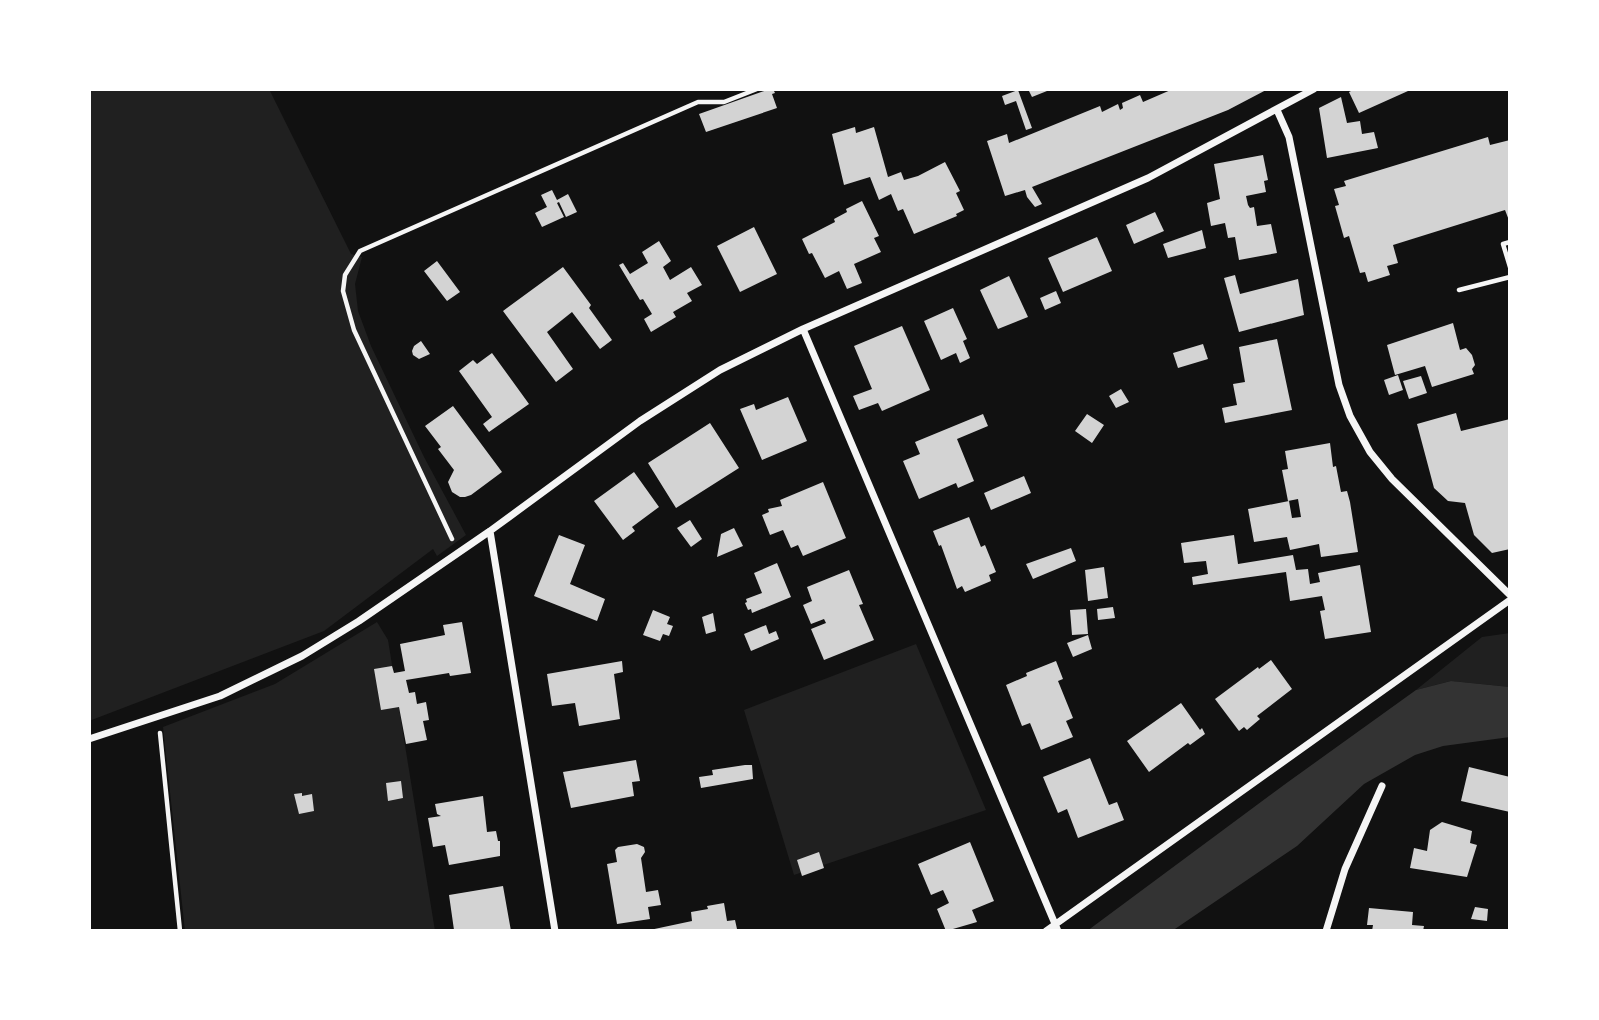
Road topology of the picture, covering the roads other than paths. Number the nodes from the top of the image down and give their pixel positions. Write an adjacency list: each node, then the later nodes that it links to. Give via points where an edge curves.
1 (1314, 89): 2 (street)
2 (1277, 110): 3 (street, via 1148,178); 5 (street, via 1289,137 1334,360 1350,416 1392,479)
3 (803, 329): 4 (street, via 720,370); 8 (street)
4 (490, 531): 6 (street, via 302,656 220,696); 9 (street)
5 (1510, 598): 8 (street)
6 (89, 739)
7 (1382, 786): 11 (street, via 1346,869)
8 (1056, 927): 10 (street)
9 (555, 931)
10 (1046, 931)
11 (1326, 931)

